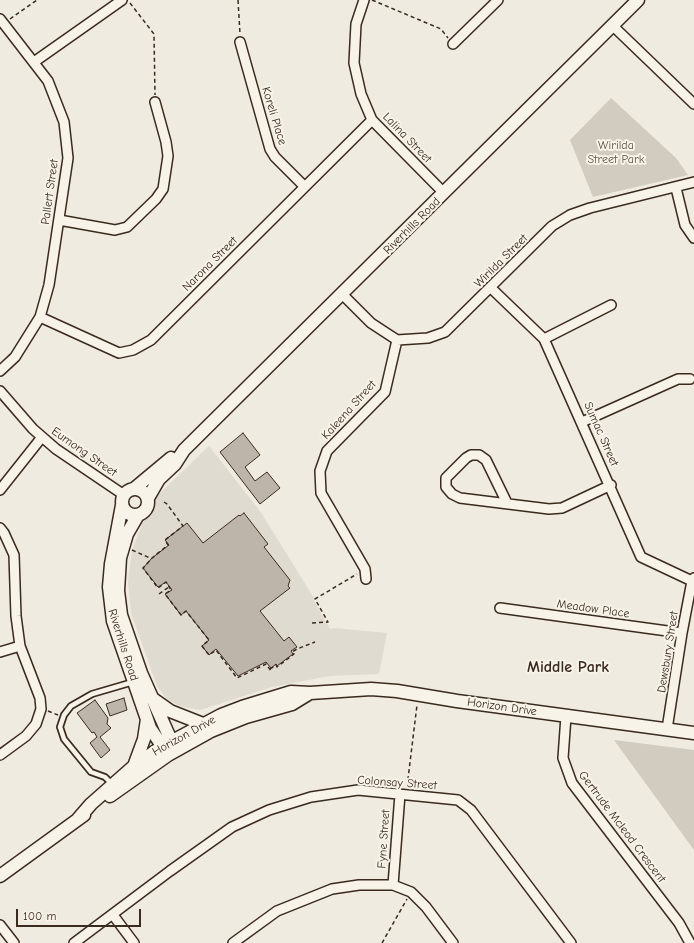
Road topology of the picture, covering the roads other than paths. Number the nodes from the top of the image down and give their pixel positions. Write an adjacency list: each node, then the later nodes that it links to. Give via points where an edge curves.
1 (122, 0): 9 (street)
2 (364, 0): 14 (street, Lalina Street, via 356,24 354,63)
3 (498, 0): 8 (street)
4 (638, 0): 6 (street, Riverhills Road)
5 (2, 22): 9 (street, Pallert Street)
6 (612, 25): 11 (street); 18 (street, Riverhills Road)
7 (240, 42): 16 (street, Koreli Place, via 270,149)
8 (453, 44)
9 (34, 62): 19 (street, Pallert Street, via 48,81 64,122 68,158)
10 (694, 90): 11 (street)
11 (687, 97): 13 (street)
12 (155, 102): 19 (street, via 168,156 163,189 156,199 127,227 115,230)
13 (694, 104)
14 (372, 120): 16 (street, Narona Street); 18 (street, Lalina Street)
15 (694, 182): 17 (street, Wirilda Street)
16 (304, 186): 24 (street, Narona Street, via 151,340 133,350 119,353)
17 (676, 188): 20 (street, via 685,225); 21 (street, Wirilda Street, via 570,215 552,226)
18 (444, 193): 22 (street, Riverhills Road)
19 (59, 220): 24 (street, Pallert Street, via 49,285)
20 (694, 238)
21 (491, 288): 25 (street, Sumac Street); 26 (street, Wirilda Street, via 445,332 428,338)
22 (342, 294): 26 (street, via 371,323); 32 (street, Riverhills Road)
23 (611, 306): 25 (street)
24 (40, 317): 27 (street, Pallert Street, via 15,358)
25 (544, 339): 30 (street, Sumac Street)
26 (398, 340): 41 (street, Kaleena Street, via 385,392 328,451 320,471 322,493 365,569)
27 (0, 371)
28 (690, 379): 30 (street, via 678,379)
29 (0, 391): 31 (street, Eumong Street)
30 (582, 422): 33 (street, Sumac Street)
31 (42, 437): 35 (street); 37 (street, Eumong Street)
32 (184, 450): 34 (street, Riverhills Road, via 169,459); 36 (street, Riverhills Road, via 175,464 159,479)
33 (611, 485): 38 (street, via 562,508 549,509); 42 (street, Sumac Street, via 641,557)
34 (135, 488): 36 (street, via 143,491); 37 (street)
35 (0, 490)
36 (148, 498): 39 (street, via 146,510)
37 (123, 500): 39 (street, via 129,514); 47 (street, Riverhills Road, via 111,564 110,604 118,638)
38 (507, 503): 38 (street, via 460,498 446,487 446,478 466,458 479,455 486,460)
39 (138, 515): 49 (street, Riverhills Road, via 123,546 118,591 121,615)
40 (0, 528): 45 (street, via 14,555 16,616)
41 (366, 579)
42 (693, 580): 44 (street, Dewsbury Street)
43 (500, 608): 44 (street, Meadow Place)
44 (682, 633): 53 (street, Dewsbury Street)
45 (20, 646): 46 (street); 56 (street, via 40,698 41,709 36,724 26,736)
46 (0, 652)
47 (135, 682): 51 (street, Riverhills Road); 58 (lane, via 92,694 71,706 60,727 64,739 91,772 106,777)
48 (310, 693): 50 (street, Horizon Drive, via 371,689); 52 (street, Horizon Drive, via 291,692 242,707); 55 (street, Horizon Drive, via 292,704 229,723)
49 (152, 698): 52 (street, via 170,711); 55 (street, Riverhills Road)
50 (566, 716): 53 (street, Horizon Drive); 71 (street, Gertrude Mcleod Crescent, via 563,758 572,783 679,923)
51 (147, 718): 55 (street, Riverhills Road, via 150,728); 57 (street, via 144,739)
52 (203, 724): 55 (street, Horizon Drive)
53 (668, 729): 54 (street, Horizon Drive)
54 (694, 733)
55 (170, 748): 57 (street, Horizon Drive); 60 (street, Horizon Drive)
56 (0, 755)
57 (134, 766): 58 (street, Horizon Drive)
58 (113, 785): 60 (street, Horizon Drive)
59 (403, 794): 62 (street, Fyne Street); 63 (street, Colonsay Street, via 358,790 311,798 269,810 232,828 170,870); 70 (street, Colonsay Street, via 458,800 471,810)
60 (78, 819): 61 (street, Horizon Drive)
61 (0, 876)
62 (393, 886): 68 (street, via 359,885 332,889 277,911); 69 (street, via 411,892 426,907)
63 (113, 915): 66 (street, Colonsay Street); 67 (street)
64 (0, 925): 65 (street)
65 (14, 943)
66 (74, 943)
67 (134, 943)
68 (233, 943)
69 (453, 943)
70 (571, 943)
71 (690, 943)

